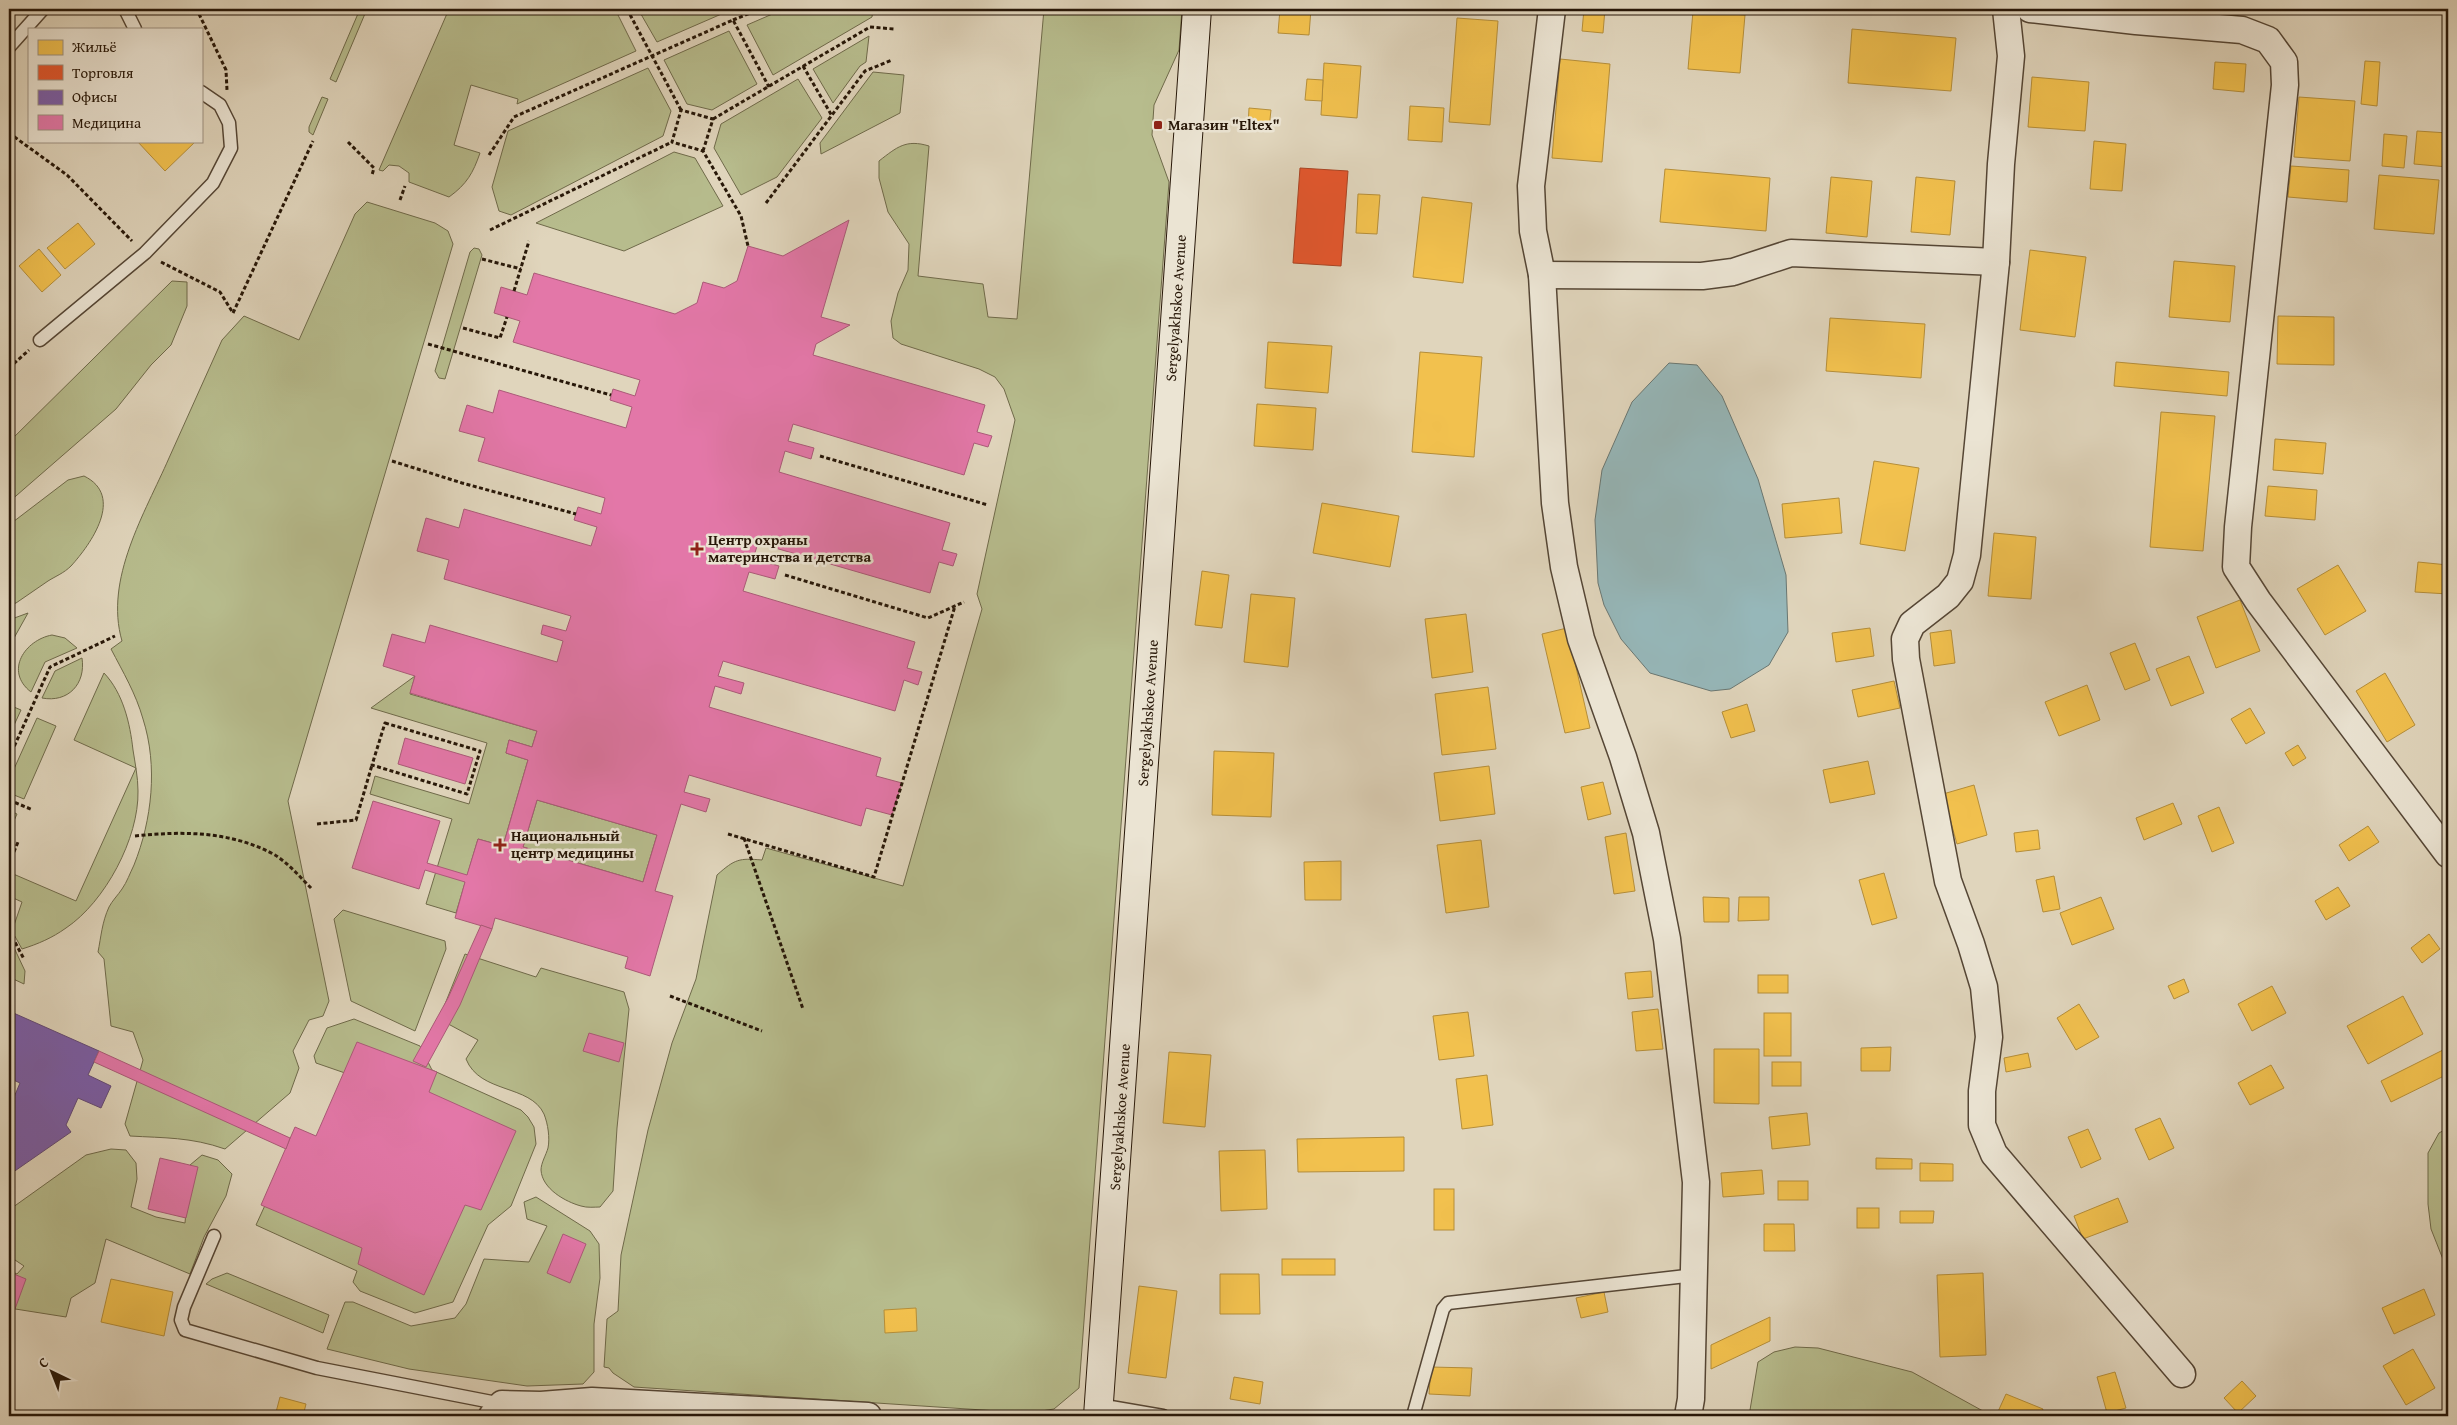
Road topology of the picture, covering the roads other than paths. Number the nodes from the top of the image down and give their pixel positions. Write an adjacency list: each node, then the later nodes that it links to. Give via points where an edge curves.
1 (43, 9): 8 (lane)
2 (125, 9): 7 (lane)
3 (1197, 9): 19 (main road, Sergelyakhskoe Avenue)
4 (1552, 9): 11 (street, via 1531,186 1533,230)
5 (2006, 9): 10 (street, via 2011,56)
6 (2030, 9): 13 (street, via 2242,30 2268,40 2284,62 2285,85 2236,567 2258,601)
7 (134, 28)
8 (9, 47)
9 (202, 93): 12 (lane, via 220,105 229,123 231,148 212,183 145,253)
10 (1996, 262): 11 (street, via 1791,253 1733,272 1702,276); 16 (street, via 1967,555 1960,581 1948,596 1912,624 1905,639 1906,659 1948,881 1984,987 1989,1037 1982,1091 1982,1125 1994,1154)
11 (1542, 274): 15 (street, via 1555,503 1564,567 1581,639 1646,833 1667,939 1696,1182)
12 (40, 340)
13 (2448, 854)
14 (214, 1236): 17 (lane, via 184,1307 181,1320 185,1330 317,1368)
15 (1695, 1275): 22 (lane, via 1448,1303 1442,1309); 23 (street)
16 (2182, 1374)
17 (497, 1410): 18 (street)
18 (540, 1410): 20 (street, via 592,1401)
19 (1099, 1411): 21 (lane)
20 (868, 1416)
21 (1163, 1416)
22 (1413, 1416)
23 (1688, 1416)

